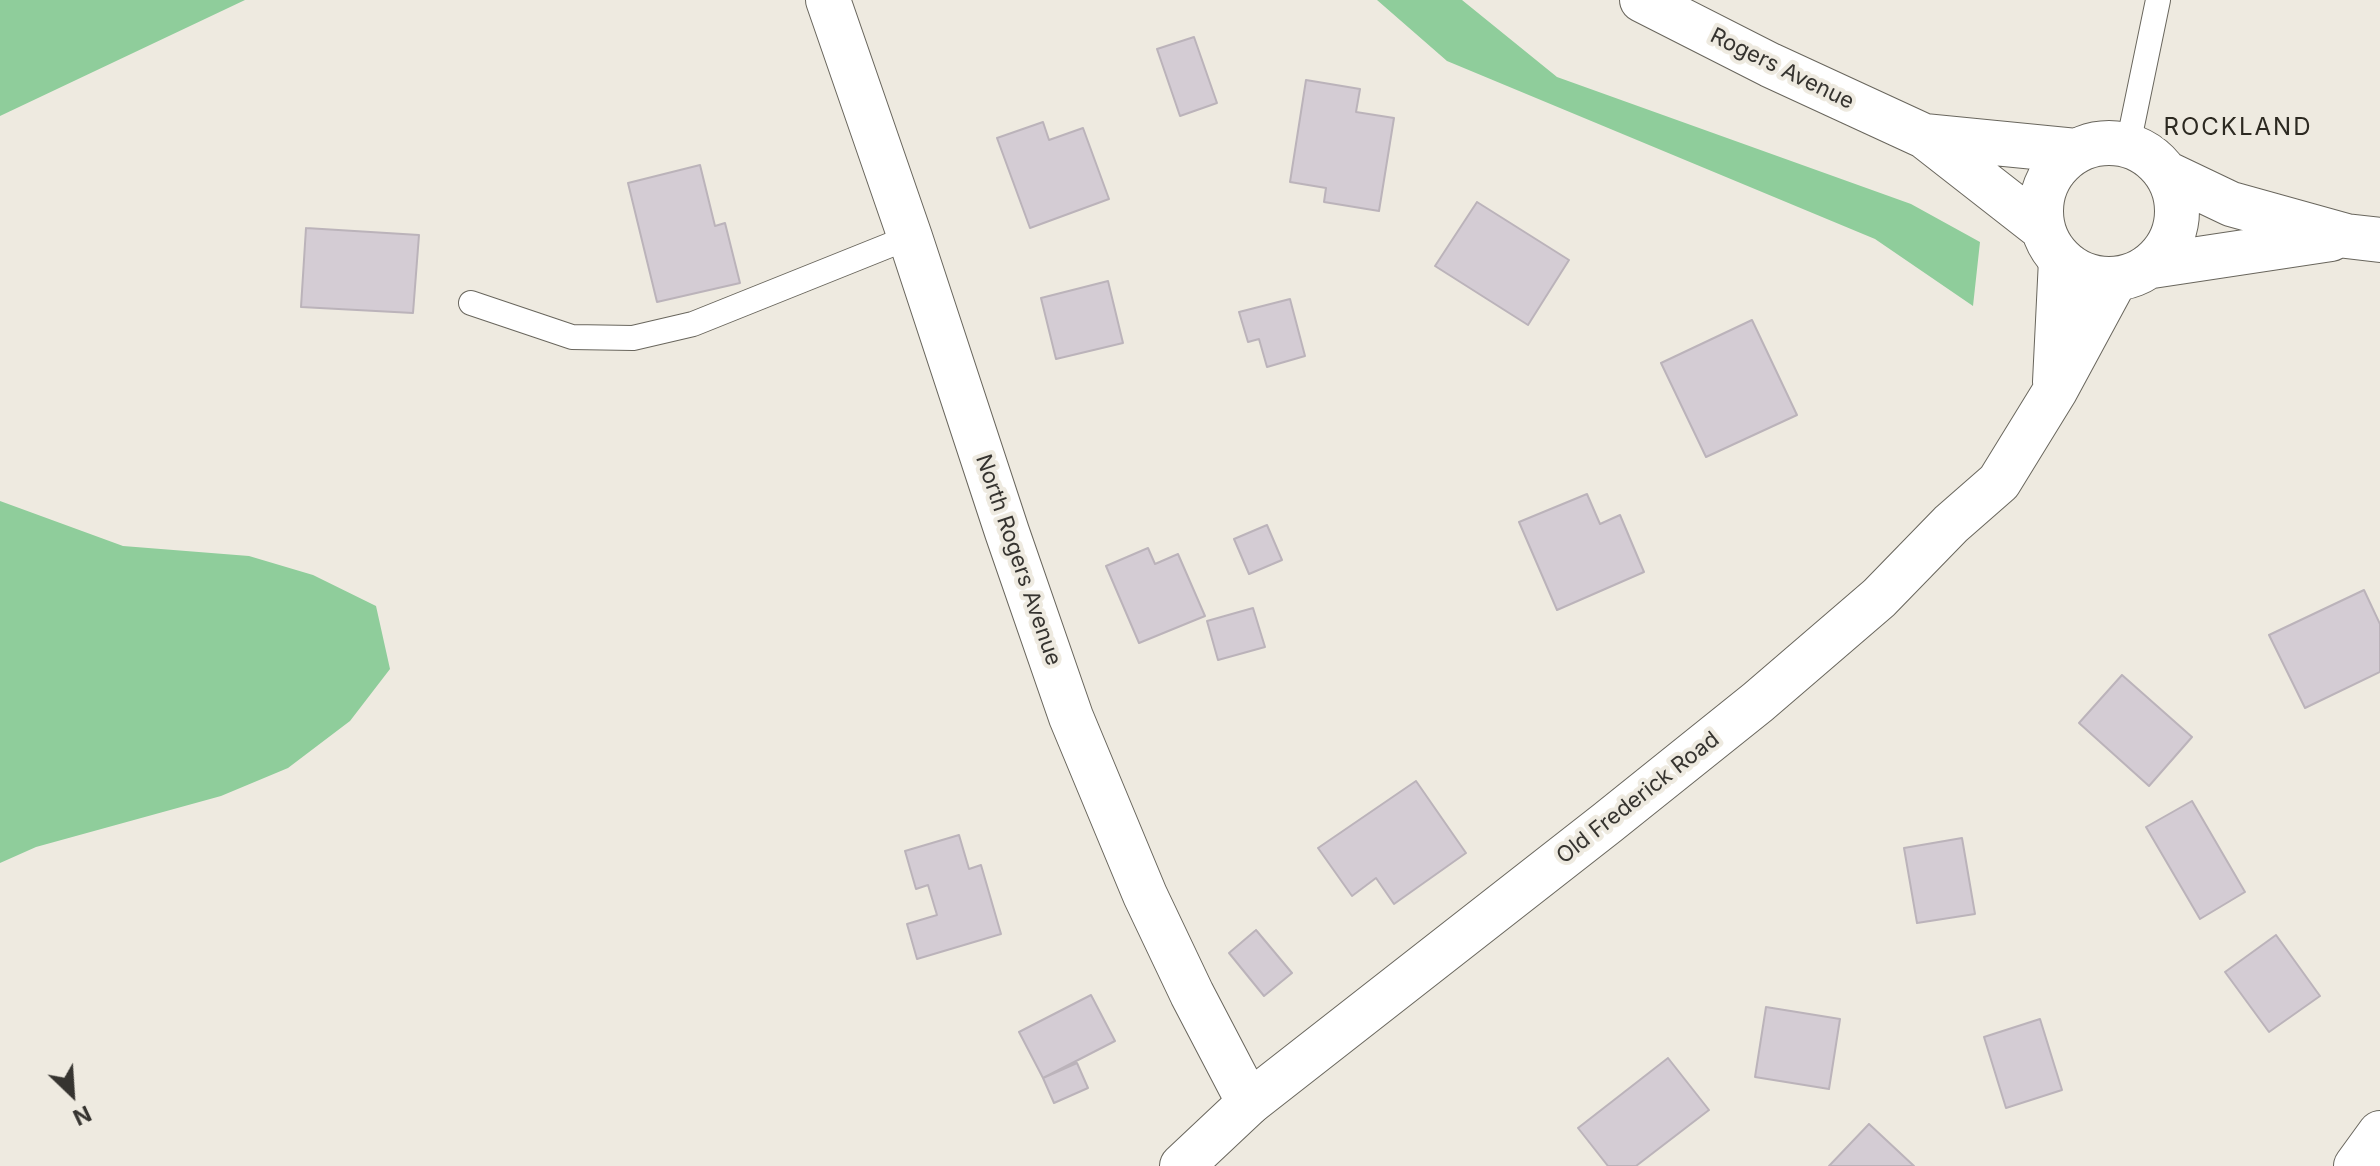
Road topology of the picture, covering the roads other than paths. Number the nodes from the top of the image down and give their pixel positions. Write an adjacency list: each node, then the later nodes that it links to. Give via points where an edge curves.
1 (828, 0): 8 (street, North Rogers Avenue)
2 (1642, 0): 4 (street, Rogers Avenue)
3 (2158, 0): 5 (lane)
4 (1924, 136): 6 (street, Rogers Avenue); 10 (street, Rogers Avenue)
5 (2128, 145): 6 (street, via 2092,145); 7 (street)
6 (2076, 151): 10 (street, via 2050,177 2043,194 2040,212)
7 (2166, 173): 9 (street, via 2231,204); 11 (street, via 2177,197 2178,222 2169,246)
8 (910, 237): 12 (lane, via 693,324 633,338 572,337); 14 (street, North Rogers Avenue, via 1071,717 1145,895)
9 (2363, 238): 11 (street)
10 (2052, 245): 11 (street, via 2076,272 2095,278); 13 (street, Old Frederick Road)
11 (2133, 273): 13 (street, Old Frederick Road)
12 (471, 303)
13 (2055, 391): 14 (street, Old Frederick Road, via 1999,482 1879,598 1758,702)
14 (1249, 1103): 16 (street, Old Frederick Road)
15 (2380, 1133): 17 (street)
16 (1182, 1166)
17 (2356, 1166)

